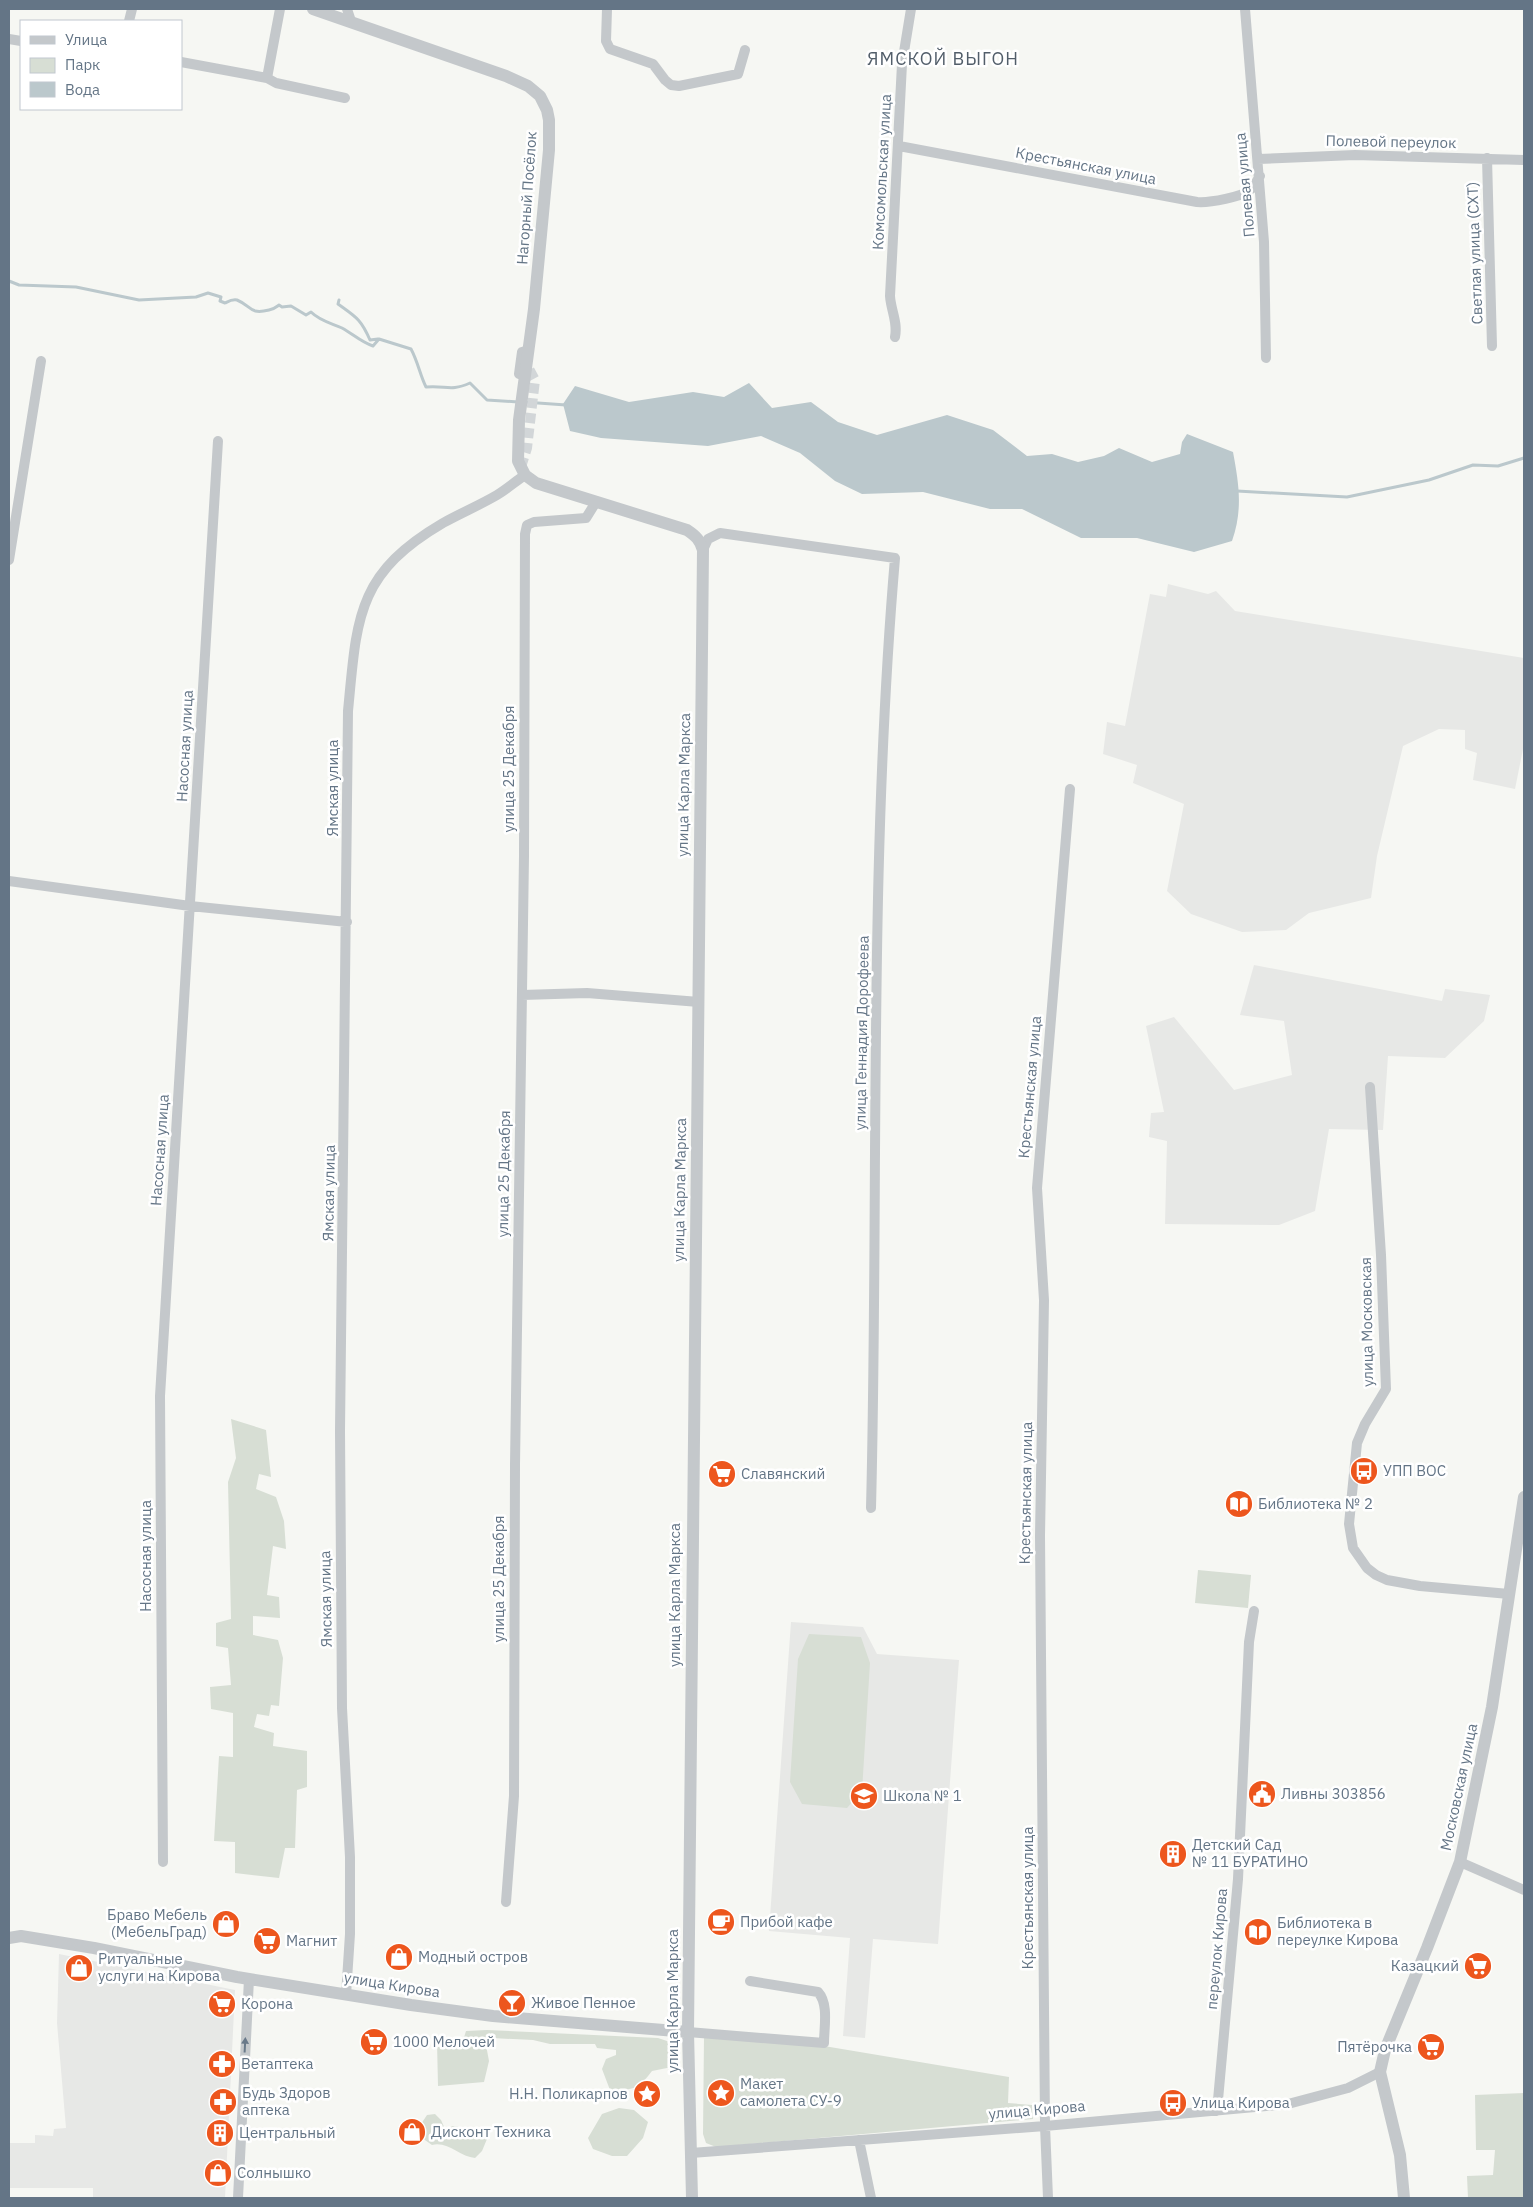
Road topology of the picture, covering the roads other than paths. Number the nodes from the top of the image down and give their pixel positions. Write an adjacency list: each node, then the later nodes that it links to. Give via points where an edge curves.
1 (280, 9): 9 (street)
2 (313, 9): 6 (street, Нагорный Посёлок)
3 (607, 9): 7 (street, via 606,41 610,49 653,64 671,84 679,86 738,74)
4 (911, 9): 11 (street, Комсомольская улица, via 902,64)
5 (1245, 9): 13 (street, Полевая улица)
6 (349, 15): 21 (street, Нагорный Посёлок, via 513,78 535,91 548,110 549,150 534,309 519,420 518,461)
7 (745, 50)
8 (182, 62): 9 (street)
9 (267, 78): 10 (street, via 276,83)
10 (345, 98)
11 (898, 146): 15 (street, Крестьянская улица, via 1197,202 1251,190); 16 (street, Комсомольская улица, via 890,296 896,318)
12 (1487, 158): 13 (street, Полевой переулок, via 1355,155); 14 (street, Полевой переулок); 17 (street, Светлая улица (СХТ))
13 (1258, 159): 15 (street, Полевая улица)
14 (1524, 160)
15 (1260, 176): 18 (street, Полевая улица)
16 (895, 337)
17 (1492, 346)
18 (1266, 358)
19 (41, 361): 24 (street)
20 (218, 440): 27 (street, Насосная улица)
21 (525, 475): 22 (street, via 549,488); 28 (street, Ямская улица, via 497,495 417,539 379,576 364,605 353,658 348,711)
22 (596, 502): 23 (street, via 687,530 700,542); 29 (street, улица 25 Декабря, via 589,516 583,520 534,522 526,529)
23 (703, 550): 30 (street, улица Карла Маркса); 33 (street, улица Геннадия Дорофеева, via 708,539 720,533 895,558 888,646 877,953)
24 (9, 560)
25 (1070, 790): 47 (street, Крестьянская улица, via 1037,1188 1044,1300 1040,1546)
26 (9, 882): 27 (street)
27 (190, 906): 28 (street); 36 (street, Насосная улица, via 160,1396)
28 (347, 922): 43 (street, Ямская улица, via 340,1431 342,1708 350,1857)
29 (522, 995): 30 (street, via 587,993); 39 (street, улица 25 Декабря, via 514,1796)
30 (698, 1002): 44 (street, улица Карла Маркса)
31 (1370, 1087): 34 (street, улица Московская, via 1386,1389 1357,1443 1348,1524 1352,1548 1367,1568 1392,1581)
32 (1524, 1497): 34 (street, Московская улица)
33 (871, 1508)
34 (1509, 1594): 37 (street, Московская улица, via 1492,1707)
35 (1254, 1611): 46 (street, переулок Кирова, via 1249,1642 1238,1879)
36 (163, 1862)
37 (1460, 1862): 38 (street); 45 (street, Московская улица, via 1385,2050)
38 (1524, 1890)
39 (506, 1902)
40 (13, 1936): 41 (street, улица Кирова)
41 (249, 1978): 43 (street, улица Кирова); 50 (street, one-way to 41)
42 (750, 1981): 44 (street, via 818,1992 824,2009 824,2043)
43 (346, 1995): 44 (street, улица Кирова, via 493,2016)
44 (688, 2032): 49 (street, улица Карла Маркса)
45 (1380, 2072): 46 (street, улица Кирова, via 1320,2097 1288,2104); 54 (street, via 1400,2155)
46 (1217, 2111): 47 (street, улица Кирова)
47 (1045, 2126): 48 (street, улица Кирова); 53 (street, Крестьянская улица)
48 (859, 2140): 49 (street, улица Кирова); 52 (street)
49 (691, 2153): 51 (street, улица Карла Маркса)
50 (238, 2198)
51 (692, 2198)
52 (871, 2198)
53 (1048, 2198)
54 (1404, 2198)

